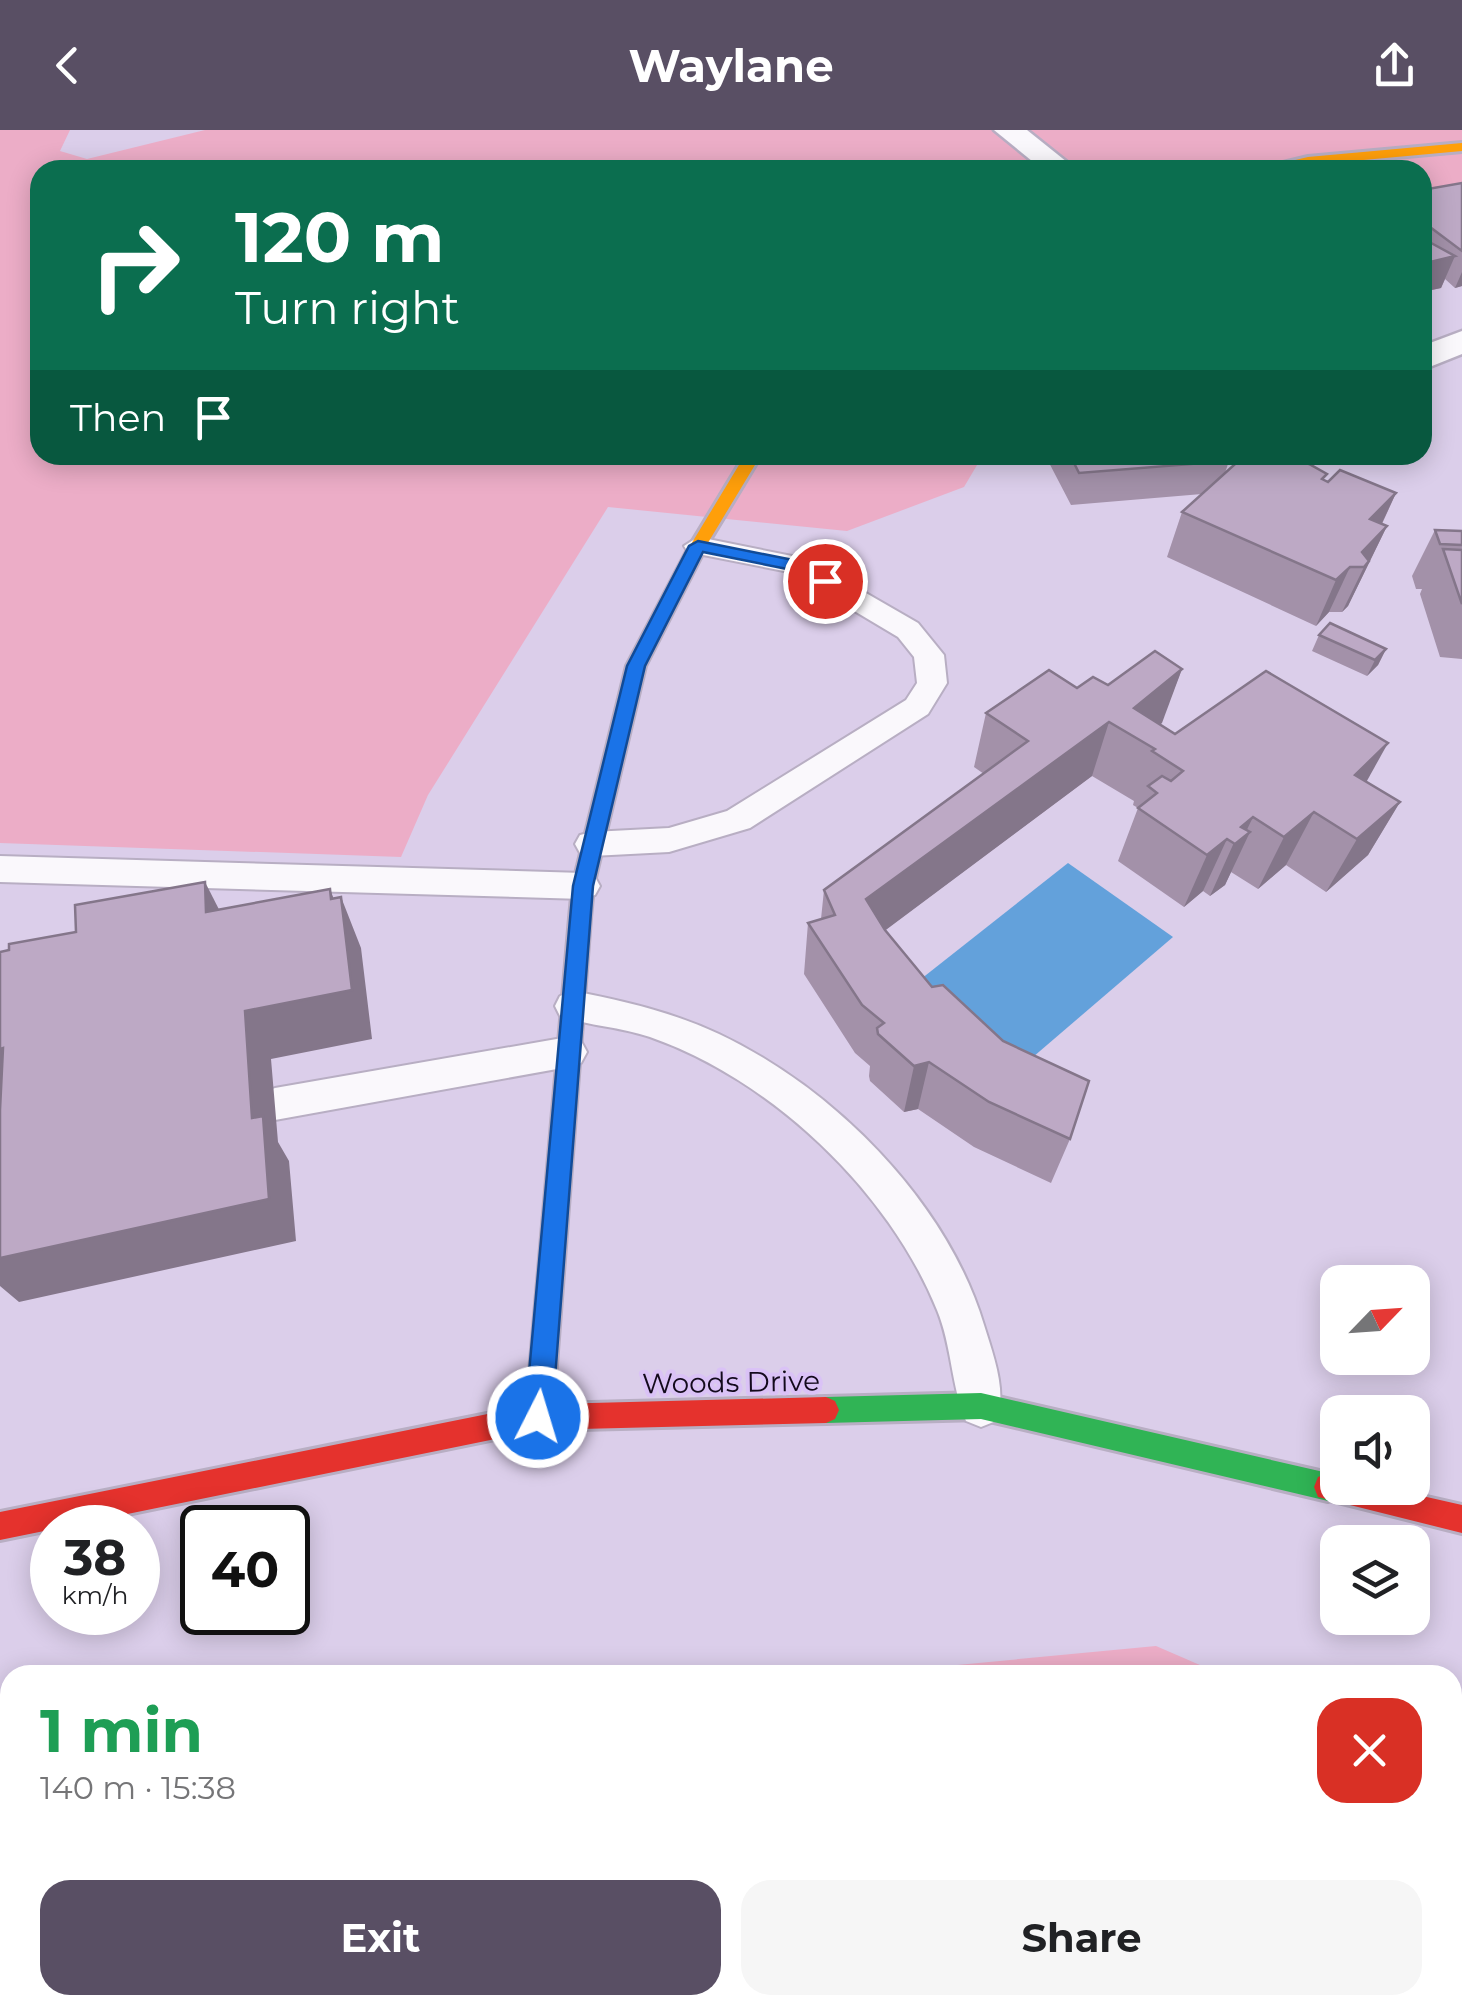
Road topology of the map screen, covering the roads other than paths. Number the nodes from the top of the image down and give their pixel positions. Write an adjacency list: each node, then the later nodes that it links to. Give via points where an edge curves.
1 (1008, 130): 3 (street)
2 (1462, 146): 4 (street)
3 (1048, 160)
4 (1318, 160)
5 (1462, 342): 6 (street)
6 (1432, 356)
7 (747, 465): 8 (street)
8 (698, 546): 9 (street, via 636,666); 9 (lane, via 797,565 908,630 929,655 932,683 917,707 738,820 669,840)
9 (592, 844): 11 (street)
10 (0, 868): 11 (lane)
11 (583, 886): 12 (street)
12 (572, 1006): 13 (street); 15 (lane, via 661,1025 714,1049 823,1127 880,1182 928,1246 959,1312)
13 (568, 1052): 14 (lane); 16 (street)
14 (274, 1104)
15 (981, 1406): 16 (street, Woods Drive); 17 (street, Woods Drive)
16 (538, 1417): 18 (street, Woods Drive)
17 (1462, 1519)
18 (0, 1526)

